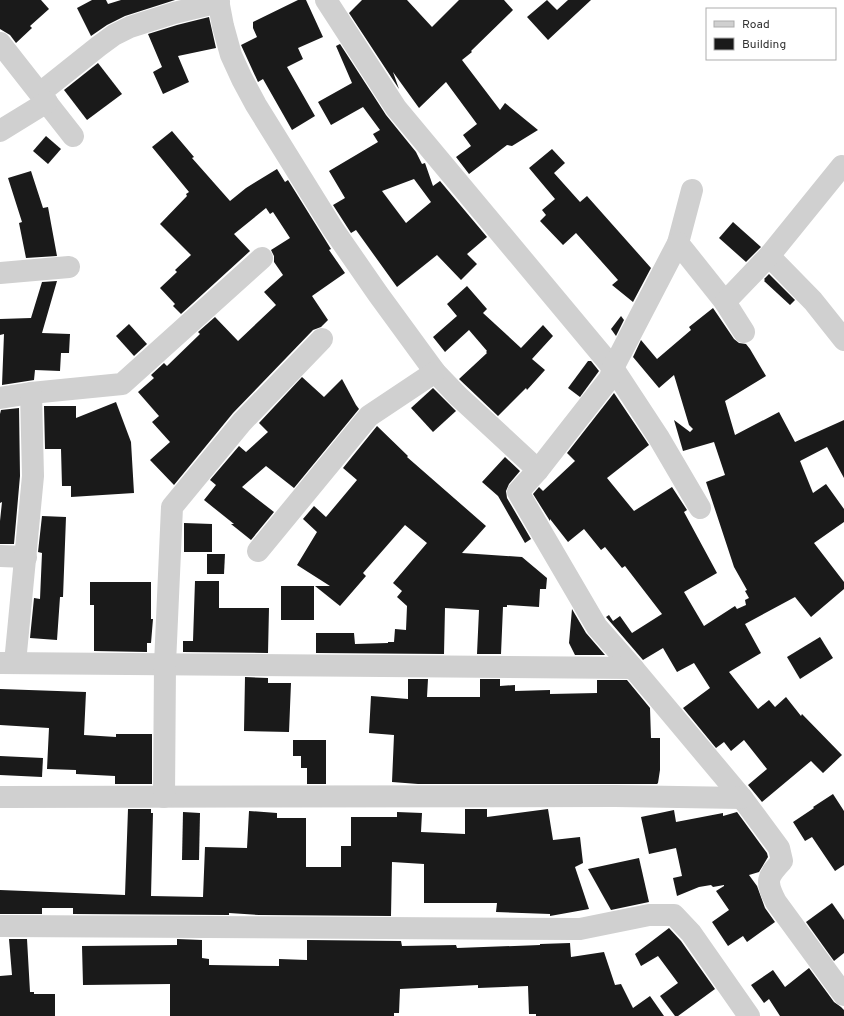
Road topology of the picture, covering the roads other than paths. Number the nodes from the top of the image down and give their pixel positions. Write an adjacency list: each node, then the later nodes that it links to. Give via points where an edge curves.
1 (326, 0): 18 (street, via 396,108)
2 (218, 1): 4 (street, via 130,27 114,35); 19 (street, via 231,55 256,105 333,229)
3 (0, 43): 4 (street)
4 (43, 97): 5 (street); 6 (street)
5 (0, 130)
6 (73, 136)
7 (842, 166): 10 (street)
8 (692, 190): 9 (street)
9 (678, 243): 14 (street); 18 (street)
10 (769, 256): 14 (street); 17 (street, via 813,301)
11 (262, 258): 20 (street, via 122,384)
12 (69, 267): 13 (street)
13 (0, 273)
14 (725, 302): 15 (street)
15 (744, 332)
16 (322, 339): 28 (street, via 242,422 172,506)
17 (844, 340)
18 (613, 368): 22 (street, via 610,378); 23 (street, via 659,438)
19 (435, 372): 22 (street); 24 (street, via 369,416)
20 (31, 393): 21 (street); 26 (street, via 33,476)
21 (0, 398)
22 (538, 470): 29 (street, via 518,492 597,628)
23 (700, 508)
24 (258, 551)
25 (0, 556): 26 (street)
26 (26, 557): 27 (street)
27 (8, 663): 28 (street)
28 (164, 664): 29 (street); 31 (street)
29 (634, 668): 32 (street)
30 (0, 797): 31 (street)
31 (164, 797): 32 (street)
32 (742, 798): 34 (street, via 779,848 782,861 770,874 768,888)
33 (0, 926): 35 (street, via 580,929 649,915 674,915 691,933)
34 (844, 995)
35 (749, 1016)

